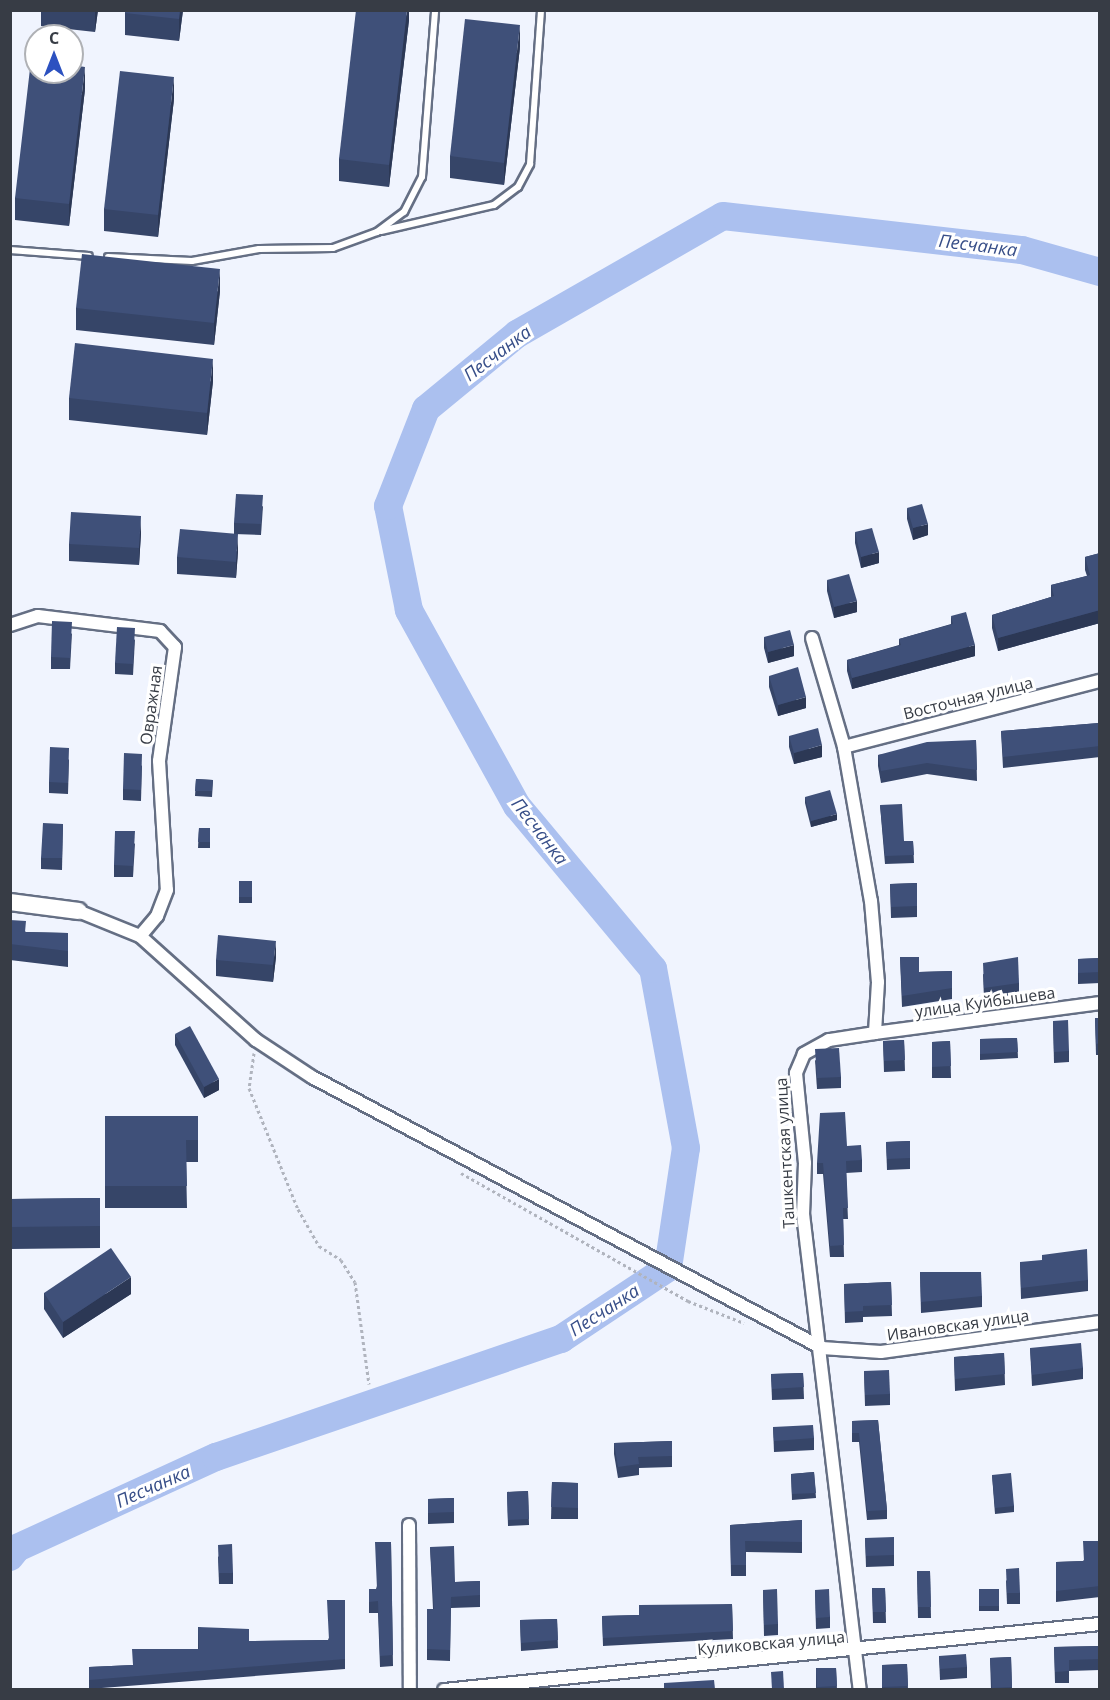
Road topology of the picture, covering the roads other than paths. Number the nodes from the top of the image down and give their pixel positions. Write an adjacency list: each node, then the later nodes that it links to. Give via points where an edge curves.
1 (435, 10): 3 (lane, via 422,177 404,212)
2 (541, 10): 3 (lane, via 530,164 518,188 494,205)
3 (378, 232): 4 (lane, via 333,248 259,249 192,261)
4 (10, 250)
5 (10, 625): 11 (street, Овражная, via 38,616 160,631 175,647 159,762 167,890 157,916)
6 (812, 638): 8 (street)
7 (1100, 681): 8 (street, Восточная улица)
8 (844, 747): 13 (street, via 871,901 878,982)
9 (10, 902): 10 (street)
10 (78, 911): 11 (street)
11 (140, 936): 15 (street, via 256,1040 384,1119)
12 (1100, 1003): 13 (street, улица Куйбышева)
13 (875, 1033): 15 (street, Ташкентская улица, via 829,1040 804,1054 796,1074 806,1163 802,1214)
14 (1100, 1322): 15 (street, Ивановская улица, via 881,1352)
15 (822, 1348): 18 (street, Ташкентская улица)
16 (409, 1525): 19 (street)
17 (1100, 1624): 18 (street, Куликовская улица)
18 (855, 1652): 20 (street, Куликовская улица); 21 (street, Ташкентская улица)
19 (410, 1689)
20 (444, 1689)
21 (860, 1689)

